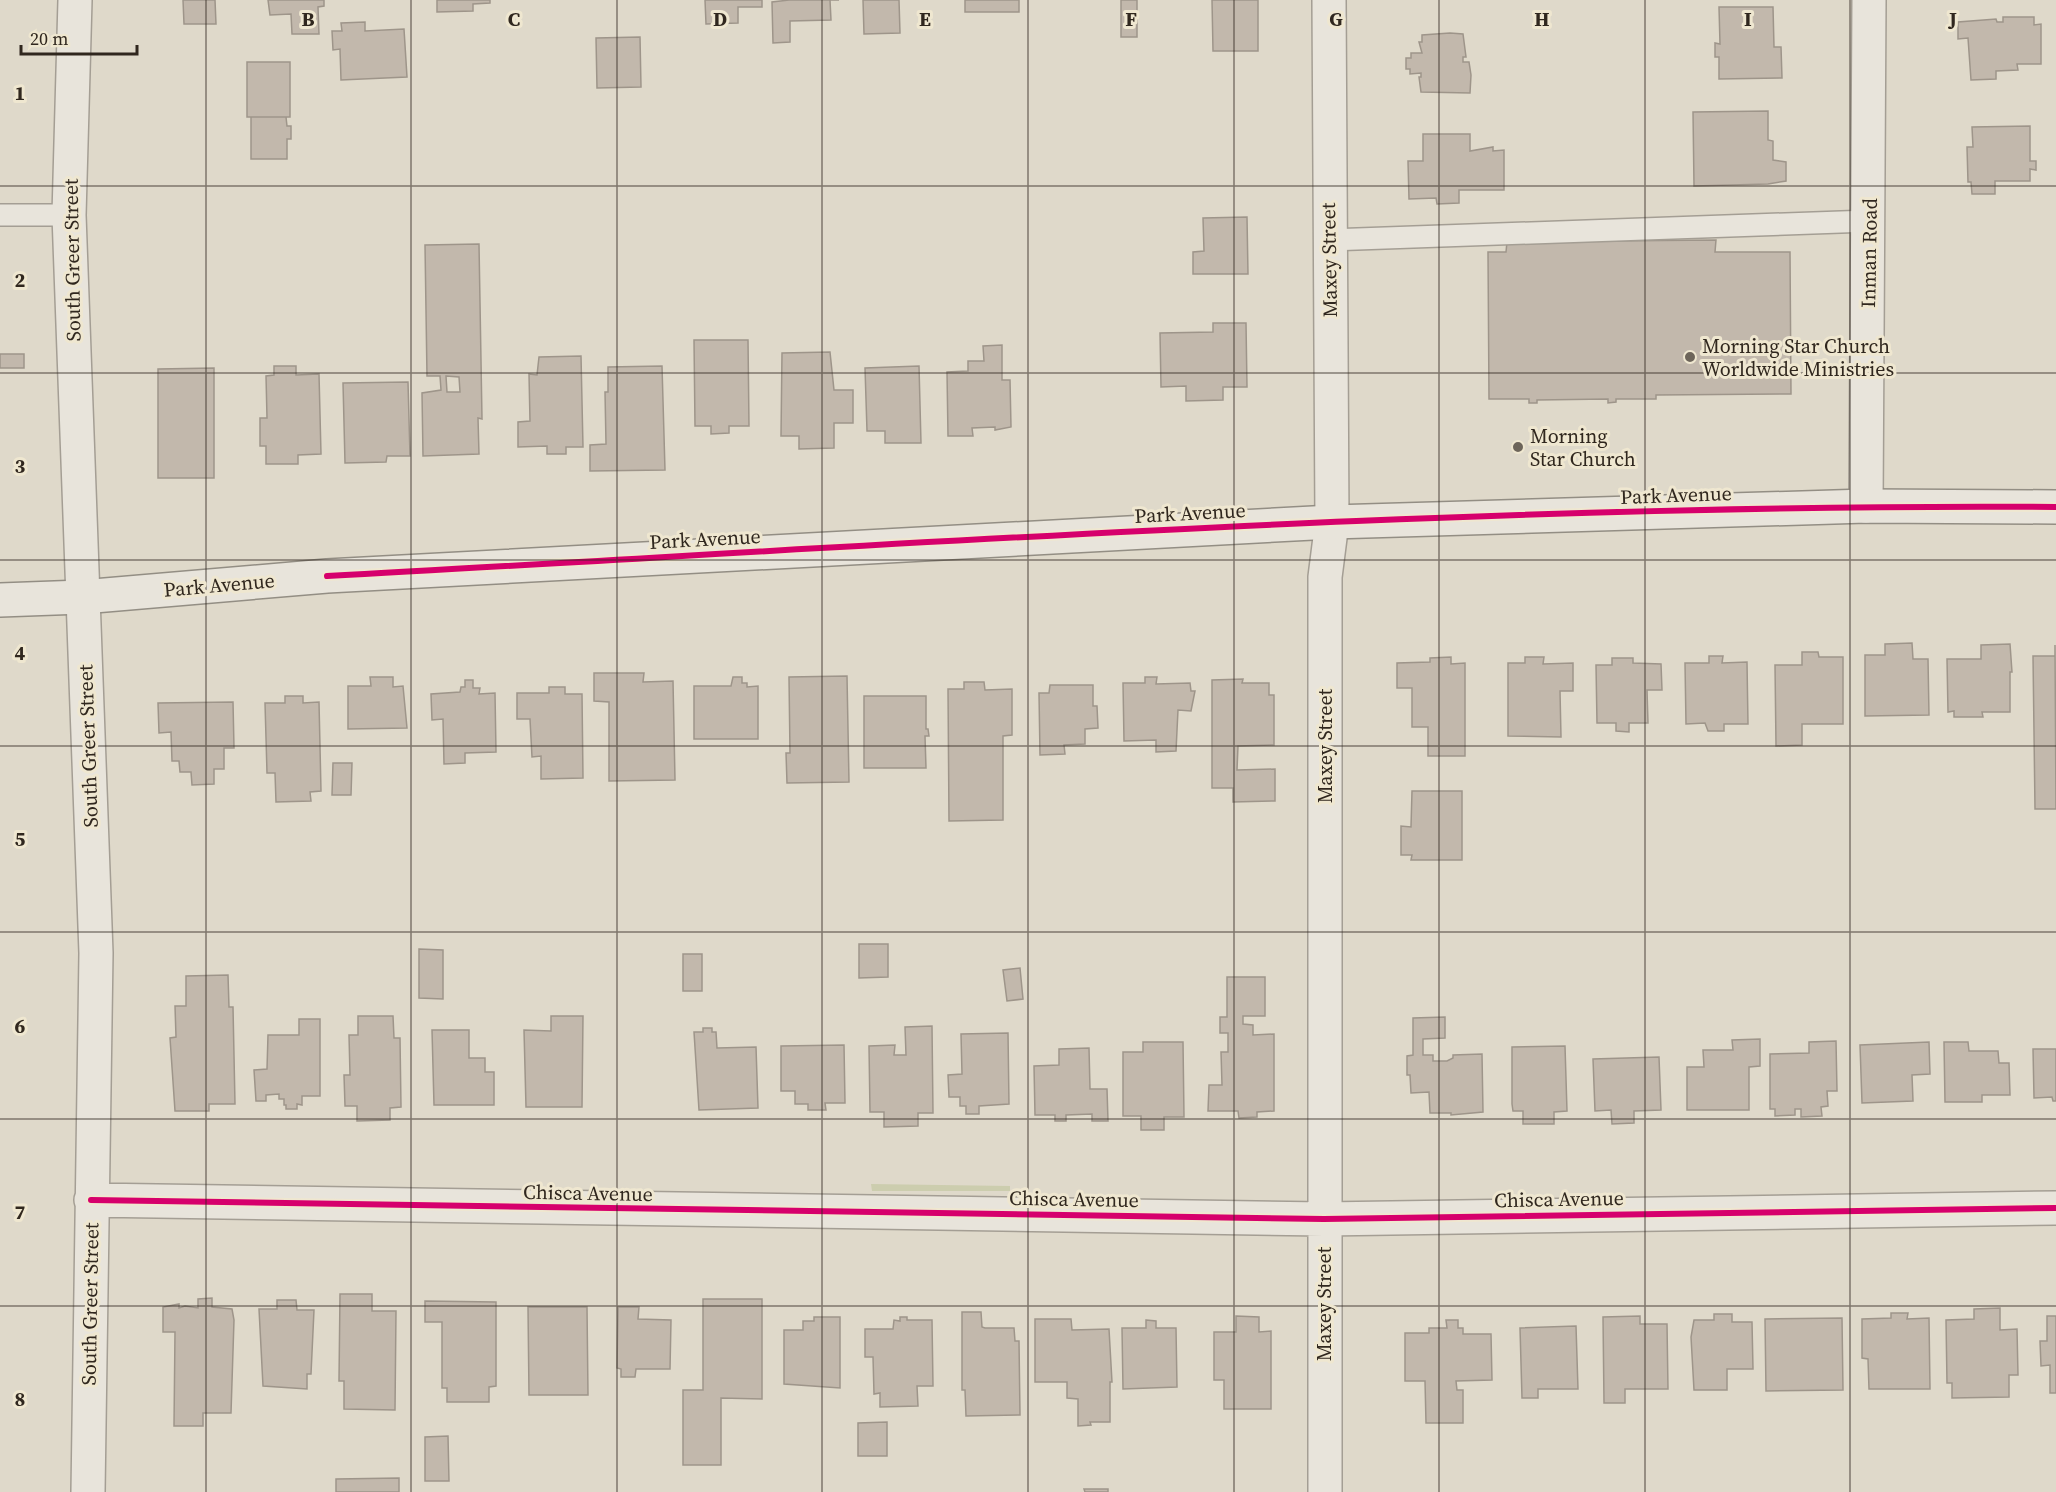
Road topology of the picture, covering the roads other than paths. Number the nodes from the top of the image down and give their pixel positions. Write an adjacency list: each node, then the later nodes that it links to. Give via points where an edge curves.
1 (75, 0): 5 (street, South Greer Street)
2 (1329, 0): 7 (street, Maxey Street)
3 (1869, 0): 6 (street, Inman Road)
4 (0, 215): 5 (lane)
5 (69, 215): 11 (street, South Greer Street)
6 (1869, 221): 7 (lane); 8 (street, Inman Road)
7 (1329, 240): 10 (street, Maxey Street)
8 (1866, 506): 9 (street, Park Avenue); 10 (street, Park Avenue)
9 (2056, 507)
10 (1332, 522): 11 (street, Park Avenue, via 327,576); 15 (street, Maxey Street, via 1325,577)
11 (82, 597): 12 (street, Park Avenue); 13 (street, South Greer Street, via 96,953)
12 (0, 600)
13 (91, 1200): 15 (street, Chisca Avenue); 16 (street, South Greer Street)
14 (2056, 1208): 15 (street, Chisca Avenue)
15 (1324, 1219): 17 (street, Maxey Street)
16 (88, 1492)
17 (1325, 1492)

